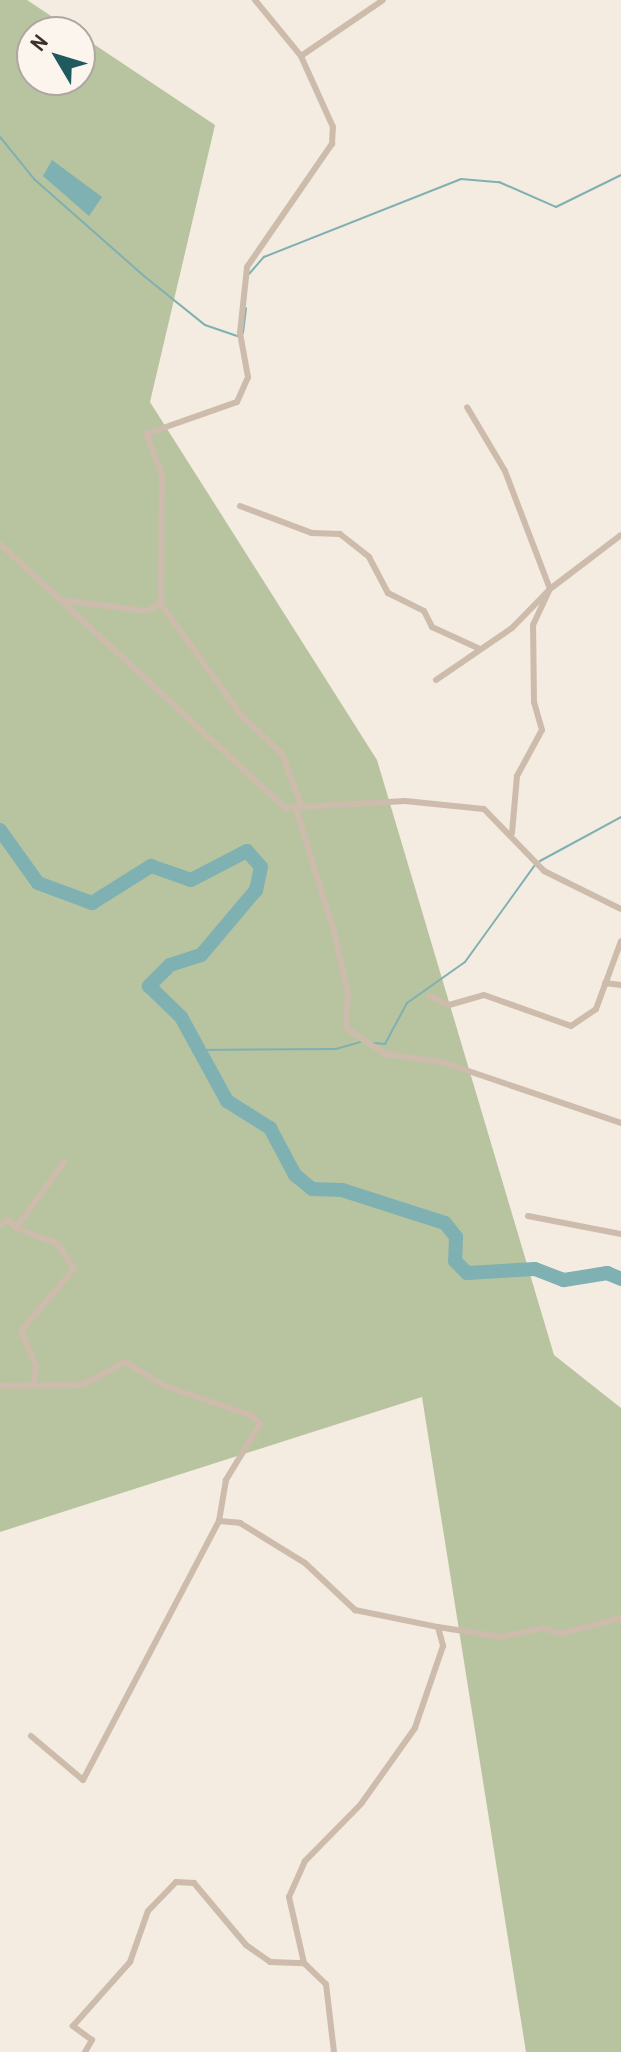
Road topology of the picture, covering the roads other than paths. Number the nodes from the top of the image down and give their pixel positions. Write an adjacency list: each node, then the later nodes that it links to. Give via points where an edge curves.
1 (255, 0): 3 (street)
2 (383, 0): 3 (street)
3 (301, 56): 10 (street, via 333,127 332,144 247,267 240,333 248,377 237,402 146,434 163,486)
4 (467, 407): 8 (street, via 511,484)
5 (240, 506): 11 (street, via 312,533 340,534 369,557 388,593 424,611 432,627)
6 (621, 535): 8 (street)
7 (0, 544): 9 (street)
8 (550, 589): 11 (street, via 512,628); 14 (street, via 532,634 542,730 517,776)
9 (60, 599): 10 (street, via 146,611); 13 (street, via 262,790 277,802)
10 (161, 604): 13 (street, via 241,715 282,754)
11 (478, 648): 12 (street)
12 (436, 680)
13 (299, 808): 14 (street, via 405,801 484,809); 20 (street, via 348,993 346,1028 385,1054 442,1062)
14 (512, 833): 15 (street, via 544,871)
15 (621, 909)
16 (621, 941): 17 (street)
17 (605, 983): 18 (street); 19 (street, via 591,1016 571,1026 484,995 449,1005)
18 (621, 985)
19 (429, 996)
20 (621, 1123)
21 (64, 1162): 24 (street)
22 (528, 1216): 25 (street)
23 (0, 1224): 24 (street, via 9,1220)
24 (16, 1228): 26 (street, via 58,1244 74,1269 21,1331 36,1366)
25 (621, 1234)
26 (34, 1382): 27 (street); 28 (street, via 83,1385 125,1362 165,1386 258,1419 226,1480)
27 (0, 1386)
28 (219, 1521): 30 (street, via 240,1523 305,1563 355,1610); 31 (street, via 83,1780)
29 (621, 1618): 30 (street, via 560,1634 543,1628 501,1637)
30 (438, 1627): 32 (street, via 443,1646 415,1728 361,1804 305,1861 292,1888 288,1909)
31 (31, 1736)
32 (304, 1963): 33 (street, via 270,1962 246,1945 202,1889 184,1879 148,1911 130,1962 77,2019 73,2026 92,2040); 34 (street, via 326,1984)
33 (85, 2052)
34 (334, 2052)

